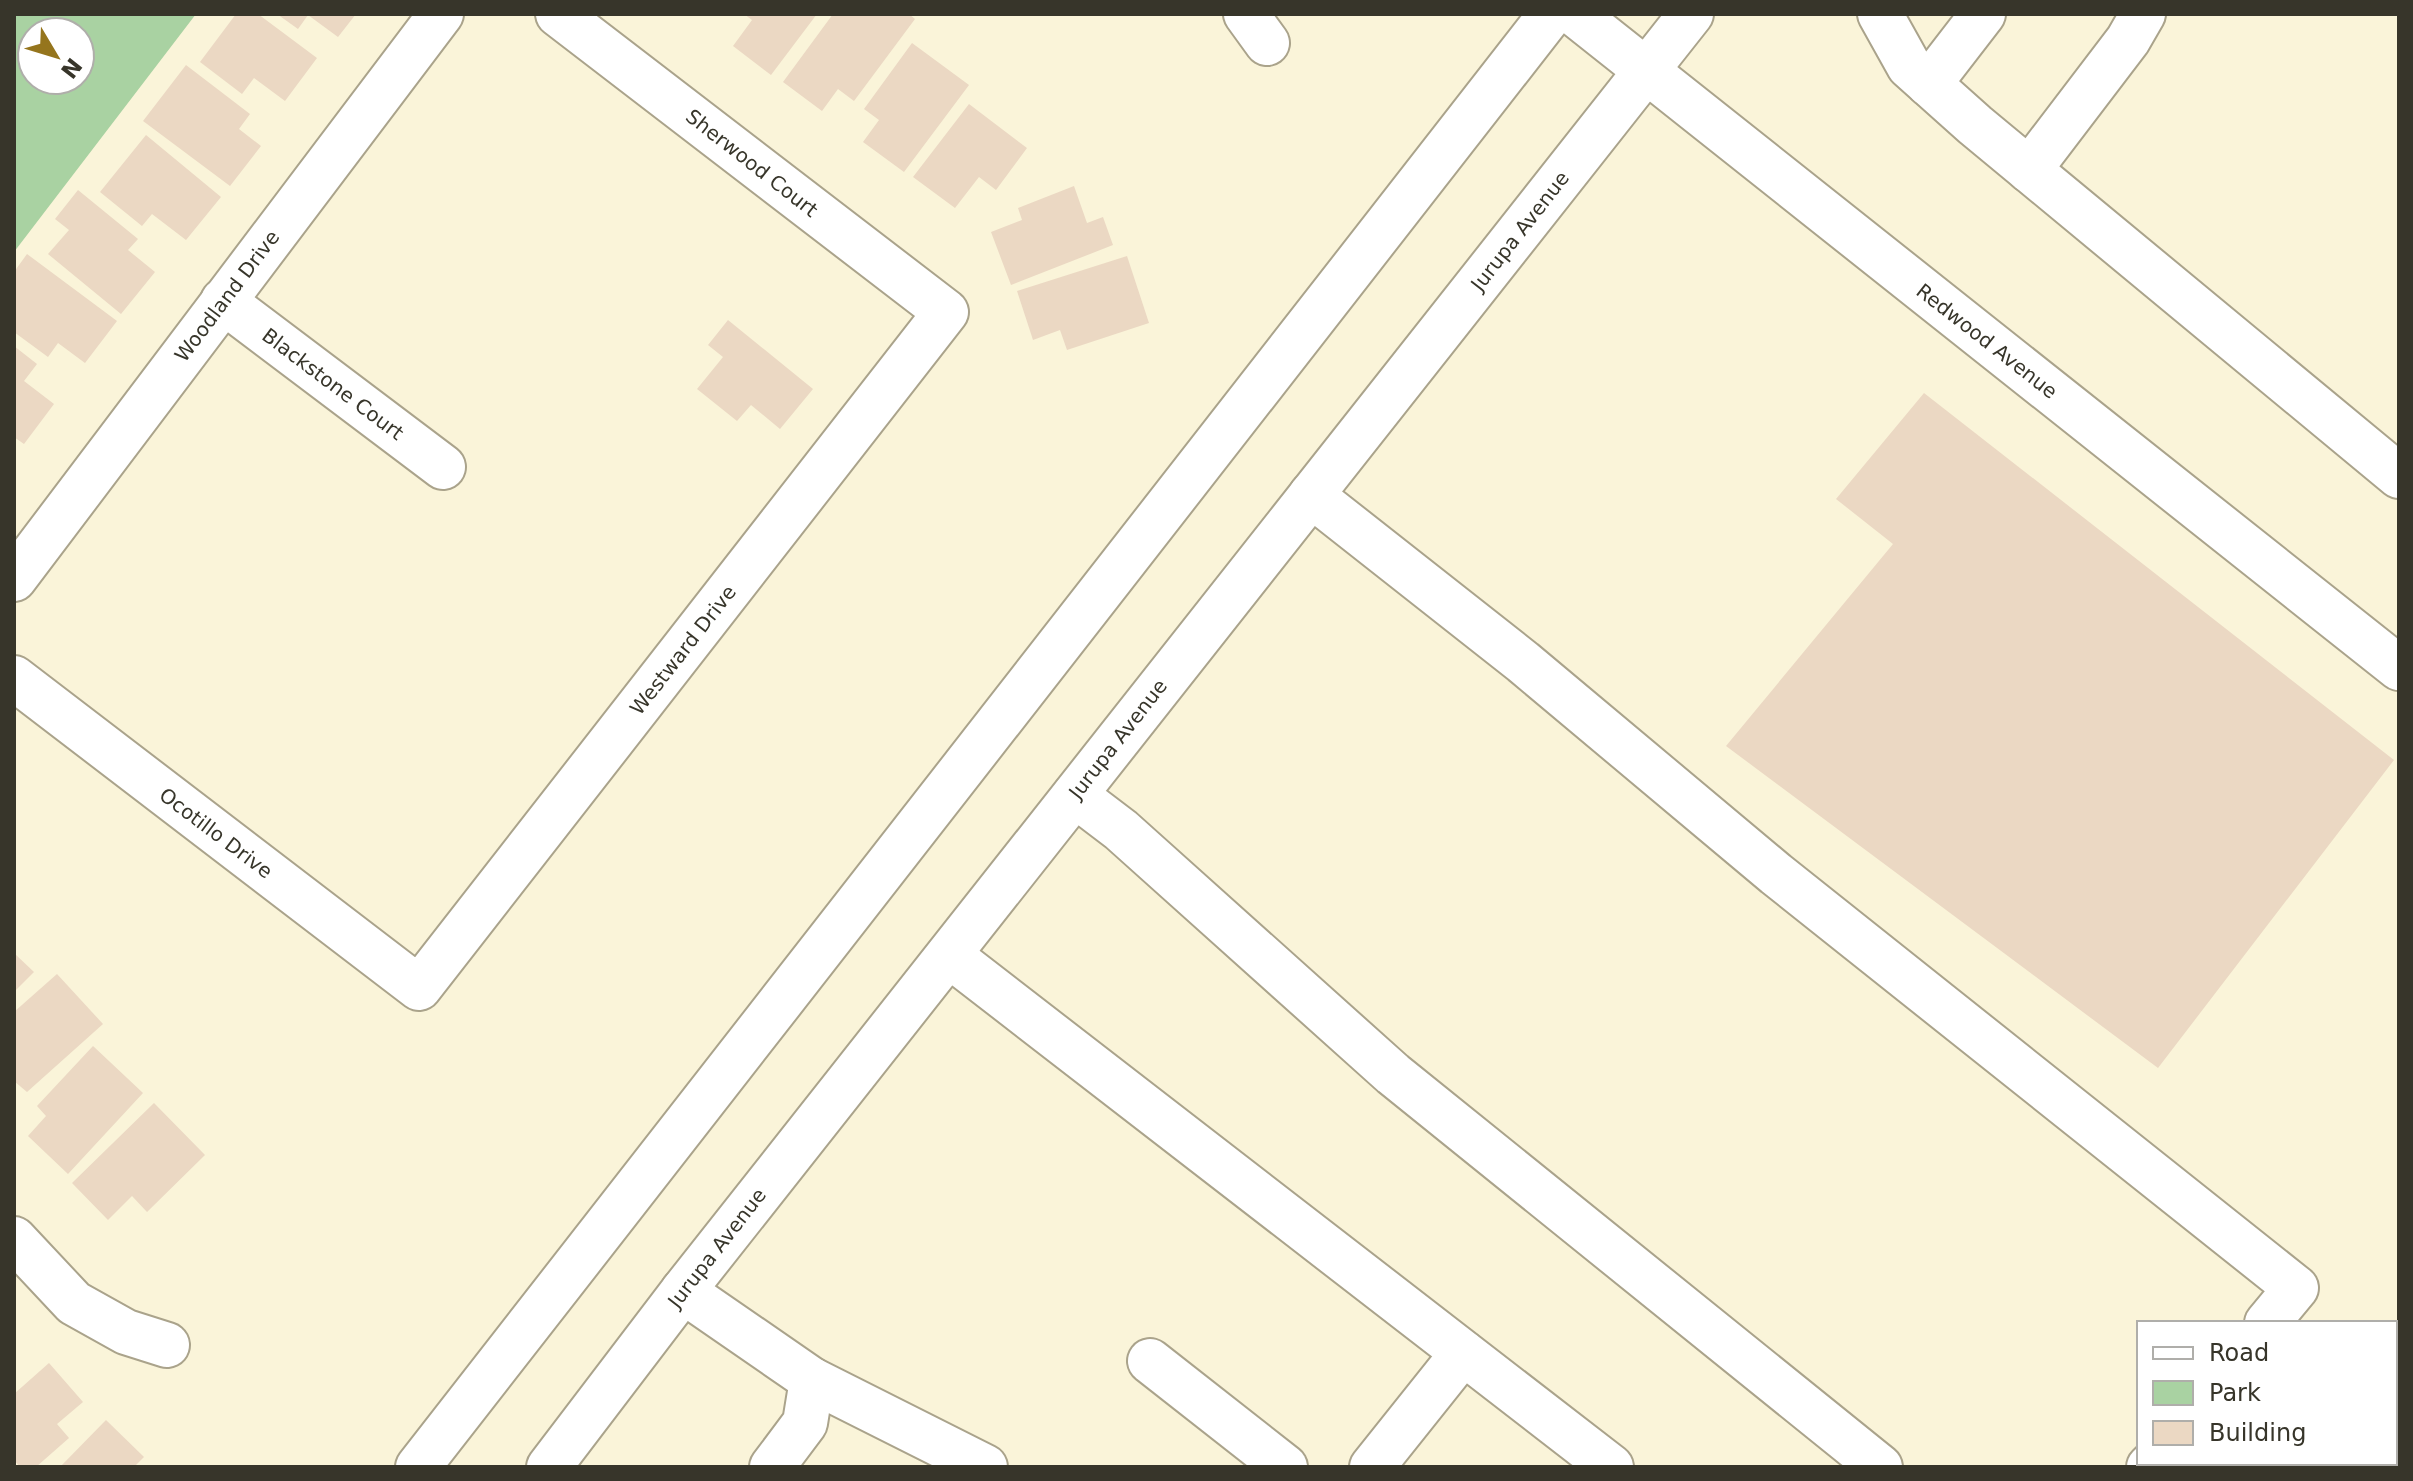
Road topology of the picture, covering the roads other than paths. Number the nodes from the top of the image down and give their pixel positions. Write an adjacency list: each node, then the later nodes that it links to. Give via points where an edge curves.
1 (441, 14): 12 (street, Woodland Drive)
2 (558, 14): 13 (street, Sherwood Court)
3 (1551, 14): 30 (street)
4 (1575, 14): 9 (street, Redwood Avenue)
5 (1691, 14): 9 (street, Jurupa Avenue)
6 (1880, 14): 10 (street, via 1909,66)
7 (1983, 14): 10 (street)
8 (2143, 14): 11 (street)
9 (1646, 71): 16 (street, Jurupa Avenue); 18 (street, Redwood Avenue)
10 (1929, 84): 11 (street)
11 (2029, 170): 15 (street)
12 (223, 301): 14 (street, Blackstone Court); 17 (street, Woodland Drive)
13 (946, 312): 22 (street, Westward Drive)
14 (443, 467)
15 (2399, 476)
16 (1311, 495): 20 (street, Jurupa Avenue); 25 (street, via 2296,1288)
17 (14, 579)
18 (2399, 668)
19 (14, 678): 22 (street, Ocotillo Drive)
20 (1075, 795): 21 (street, Jurupa Avenue); 37 (street, via 1121,830 1393,1074)
21 (949, 955): 24 (street, Jurupa Avenue); 27 (street)
22 (419, 988)
23 (14, 1239): 26 (street, via 74,1303 126,1332)
24 (683, 1291): 29 (street); 31 (street, Jurupa Avenue)
25 (2269, 1321)
26 (167, 1345)
27 (1463, 1353): 35 (street); 36 (street)
28 (1150, 1361): 34 (street)
29 (812, 1380): 32 (street, via 805,1423); 33 (street)
30 (418, 1467)
31 (549, 1467)
32 (772, 1467)
33 (985, 1467)
34 (1285, 1467)
35 (1372, 1467)
36 (1611, 1467)
37 (1880, 1467)

